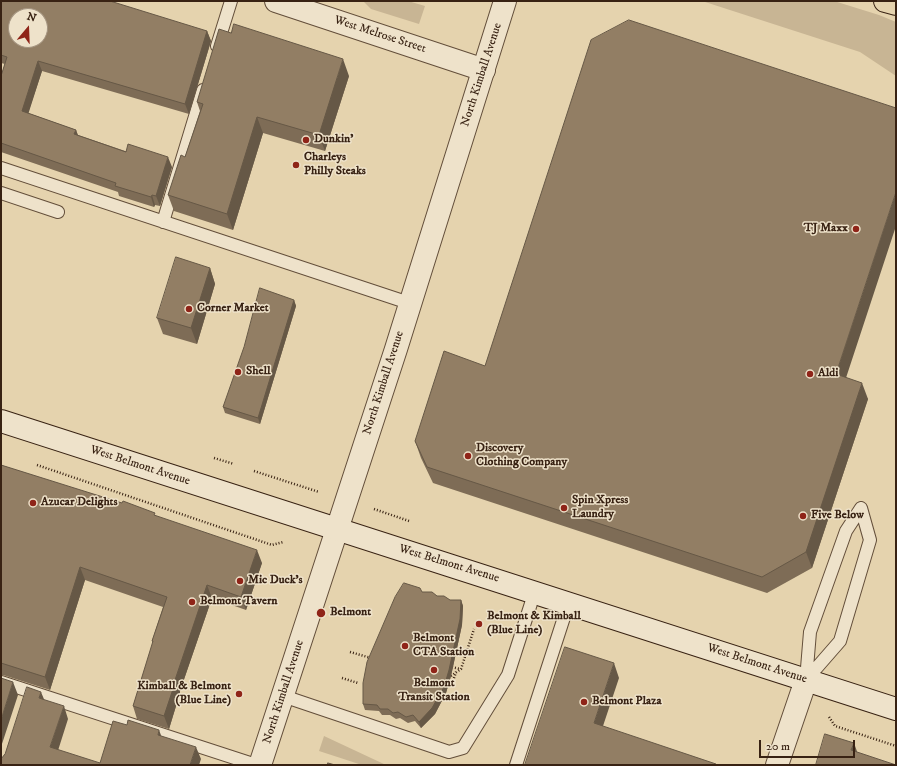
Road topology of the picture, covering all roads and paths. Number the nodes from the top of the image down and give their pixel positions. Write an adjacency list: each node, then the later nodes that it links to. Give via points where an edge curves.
1 (231, 1): 7 (lane)
2 (276, 1): 6 (street, West Melrose Street)
3 (506, 1): 8 (street, North Kimball Avenue)
4 (885, 1): 5 (highway)
5 (896, 4)
6 (334, 10): 8 (street, West Melrose Street)
7 (215, 54)
8 (484, 70): 14 (street, North Kimball Avenue)
9 (208, 77): 13 (lane)
10 (1, 168): 13 (lane)
11 (1, 194): 12 (lane)
12 (58, 212)
13 (162, 222): 14 (lane)
14 (409, 304): 19 (street, North Kimball Avenue)
15 (1, 421): 19 (street, West Belmont Avenue)
16 (31, 462): 20 (path)
17 (253, 471): 18 (path)
18 (289, 482)
19 (337, 530): 21 (street, West Belmont Avenue); 35 (street, North Kimball Avenue)
20 (272, 545)
21 (535, 591): 22 (street, West Belmont Avenue); 35 (lane, via 508,675 463,748 449,752)
22 (569, 602): 31 (street, West Belmont Avenue); 41 (lane)
23 (474, 629): 27 (path)
24 (350, 652): 25 (path)
25 (373, 659)
26 (452, 667): 27 (path)
27 (461, 670): 28 (path)
28 (456, 672): 29 (path); 32 (path)
29 (451, 676)
30 (342, 678): 34 (path)
31 (806, 680): 31 (lane, via 840,641 870,540 861,508 846,531 810,632); 36 (street, West Belmont Avenue); 42 (street)
32 (453, 681)
33 (1, 682): 39 (lane, via 26,694)
34 (358, 683)
35 (283, 696): 40 (street, North Kimball Avenue)
36 (896, 709)
37 (835, 726): 38 (path)
38 (896, 746)
39 (256, 765)
40 (260, 765)
41 (516, 765)
42 (778, 765)

